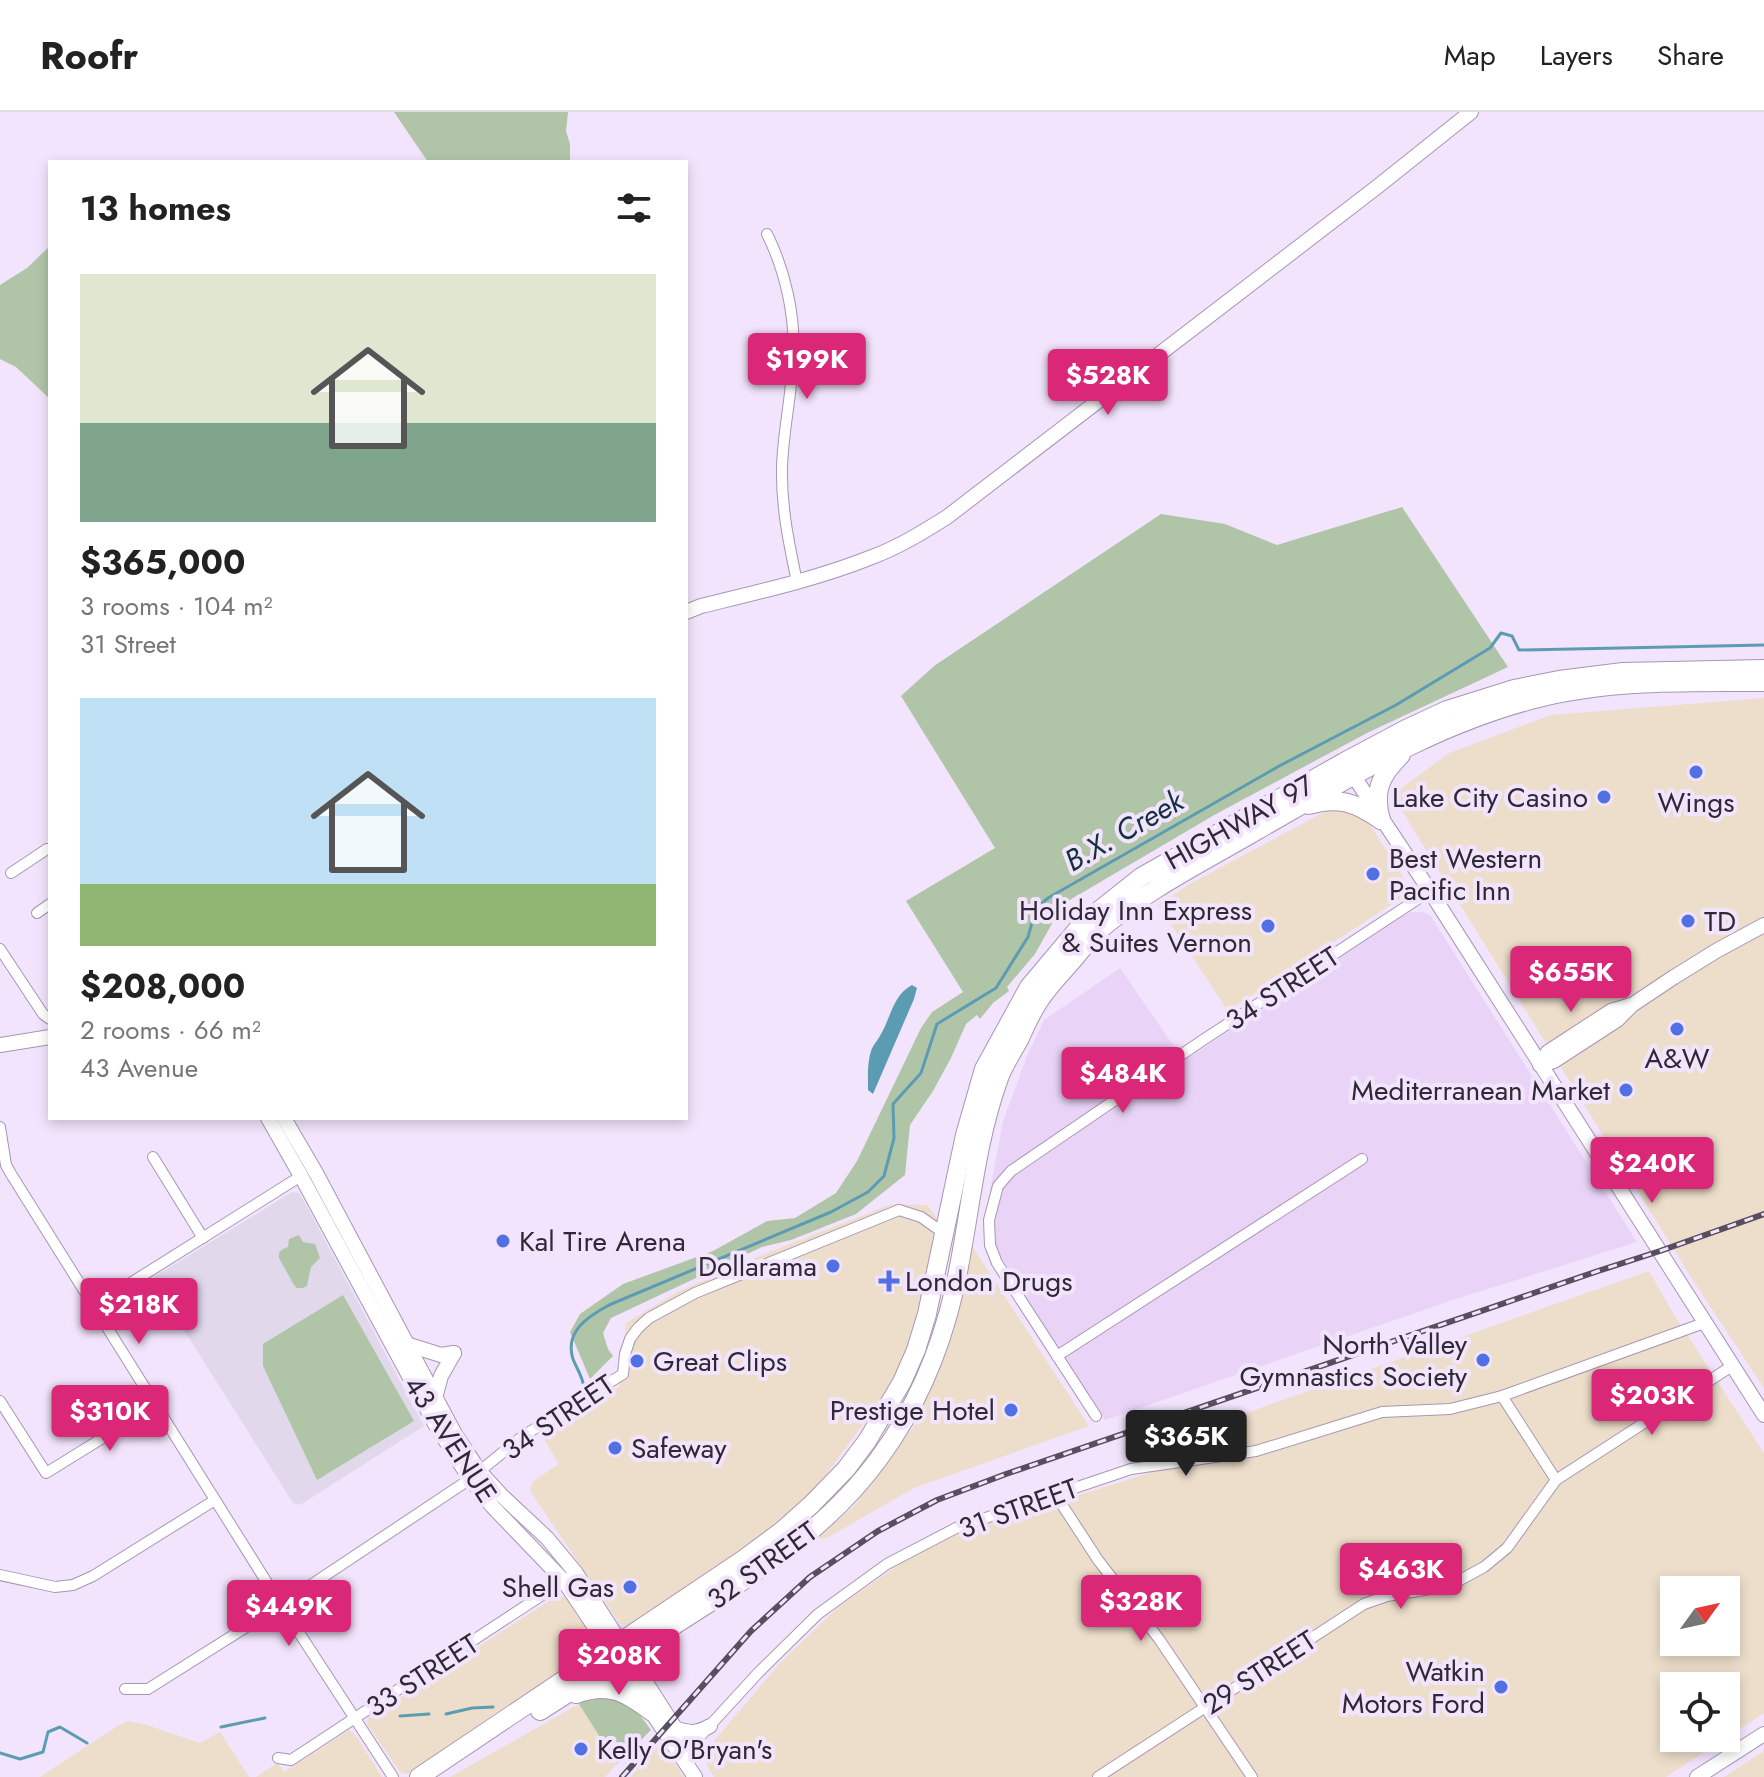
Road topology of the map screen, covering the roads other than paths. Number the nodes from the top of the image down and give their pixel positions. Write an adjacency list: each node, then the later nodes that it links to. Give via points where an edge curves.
1 (1471, 112): 3 (street, via 947,517 874,557)
2 (767, 234): 3 (street, via 794,330 782,496)
3 (797, 582): 4 (street)
4 (688, 611)
5 (1764, 669): 8 (highway, HIGHWAY 97, via 1623,672 1514,689 1406,729)
6 (1764, 682): 7 (highway, HIGHWAY 97, via 1663,683 1551,695 1505,707)
7 (1418, 742): 8 (highway, HIGHWAY 97); 10 (highway, via 1382,778 1377,790)
8 (1348, 769): 9 (highway, HIGHWAY 97); 10 (street); 29 (highway, HIGHWAY 97, via 1141,877 1082,924 1029,987 984,1069)
9 (1295, 809): 10 (highway, via 1342,800); 31 (highway, HIGHWAY 97, via 1153,890 1093,936 1039,1000 1000,1075 981,1139)
10 (1381, 820): 13 (street)
11 (48, 850): 12 (street)
12 (11, 873)
13 (1430, 891): 21 (street); 36 (street, 34 STREET, via 1062,1136 998,1186 989,1220 990,1245)
14 (48, 905): 15 (street)
15 (37, 913)
16 (1764, 925): 21 (street, via 1632,1005 1556,1060)
17 (0, 949): 18 (street)
18 (48, 1018)
19 (48, 1037): 20 (street)
20 (0, 1045)
21 (1540, 1065): 33 (street)
22 (269, 1120): 28 (street, 43 AVENUE)
23 (285, 1120): 34 (street, 43 AVENUE)
24 (0, 1127): 27 (street)
25 (153, 1157): 30 (street)
26 (1362, 1159): 36 (street)
27 (3, 1166): 32 (street)
28 (301, 1176): 30 (street); 45 (street, 43 AVENUE, via 435,1424)
29 (945, 1234): 35 (highway, HIGHWAY 97); 45 (street, 34 STREET, via 899,1210 695,1293 638,1328 625,1354 623,1374 523,1436)
30 (203, 1238): 32 (street)
31 (953, 1294): 47 (highway, 32 STREET, via 918,1395)
32 (94, 1306): 41 (street)
33 (1704, 1323): 37 (street); 38 (street, 31 STREET)
34 (406, 1344): 39 (street, 43 AVENUE); 39 (street, via 441,1355 454,1353)
35 (916, 1350): 44 (highway, 32 STREET, via 884,1413)
36 (1057, 1356): 43 (street, 34 STREET)
37 (1732, 1366): 42 (street); 46 (street, 29 STREET)
38 (1502, 1396): 46 (street); 48 (street, 31 STREET, via 1450,1409 1382,1412 1256,1451 1131,1469)
39 (435, 1398): 45 (street, 43 AVENUE)
40 (0, 1401): 41 (street, via 46,1473)
41 (156, 1405): 49 (street)
42 (1764, 1415)
43 (1096, 1416)
44 (846, 1469): 47 (street); 53 (highway, 32 STREET, via 783,1530)
45 (475, 1475): 51 (street, 43 AVENUE, via 492,1506); 52 (street, 34 STREET)
46 (1556, 1480): 56 (street, 29 STREET, via 1507,1548 1484,1567 1442,1587 1364,1604)
47 (861, 1481): 53 (highway, 32 STREET, via 787,1551)
48 (1055, 1494): 56 (street); 59 (street, 31 STREET, via 956,1528 887,1564 818,1614)
49 (215, 1500): 50 (street, via 73,1585 55,1587); 52 (street)
50 (0, 1575)
51 (570, 1577): 53 (street, 43 AVENUE); 58 (street, 33 STREET)
52 (281, 1605): 54 (street, 34 STREET, via 148,1689); 58 (street)
53 (619, 1652): 55 (highway, 32 STREET); 57 (street, 43 AVENUE); 60 (street, 43 AVENUE); 65 (highway, 32 STREET)
54 (125, 1689)
55 (554, 1701): 57 (highway, via 600,1687 625,1694); 66 (highway, 32 STREET)
56 (1205, 1706): 69 (street, 29 STREET); 70 (street)
57 (652, 1712): 62 (street, 43 AVENUE)
58 (355, 1719): 63 (street, 33 STREET, via 291,1760); 64 (street)
59 (710, 1726): 60 (street, via 691,1733); 62 (street, 31 STREET)
60 (674, 1728): 62 (street, 43 AVENUE)
61 (1764, 1734): 71 (street)
62 (685, 1753): 67 (street, 43 AVENUE); 68 (street, 43 AVENUE)
63 (278, 1758)
64 (393, 1777)
65 (419, 1777)
66 (437, 1777)
67 (695, 1777)
68 (706, 1777)
69 (1098, 1777)
70 (1252, 1777)
71 (1697, 1777)

